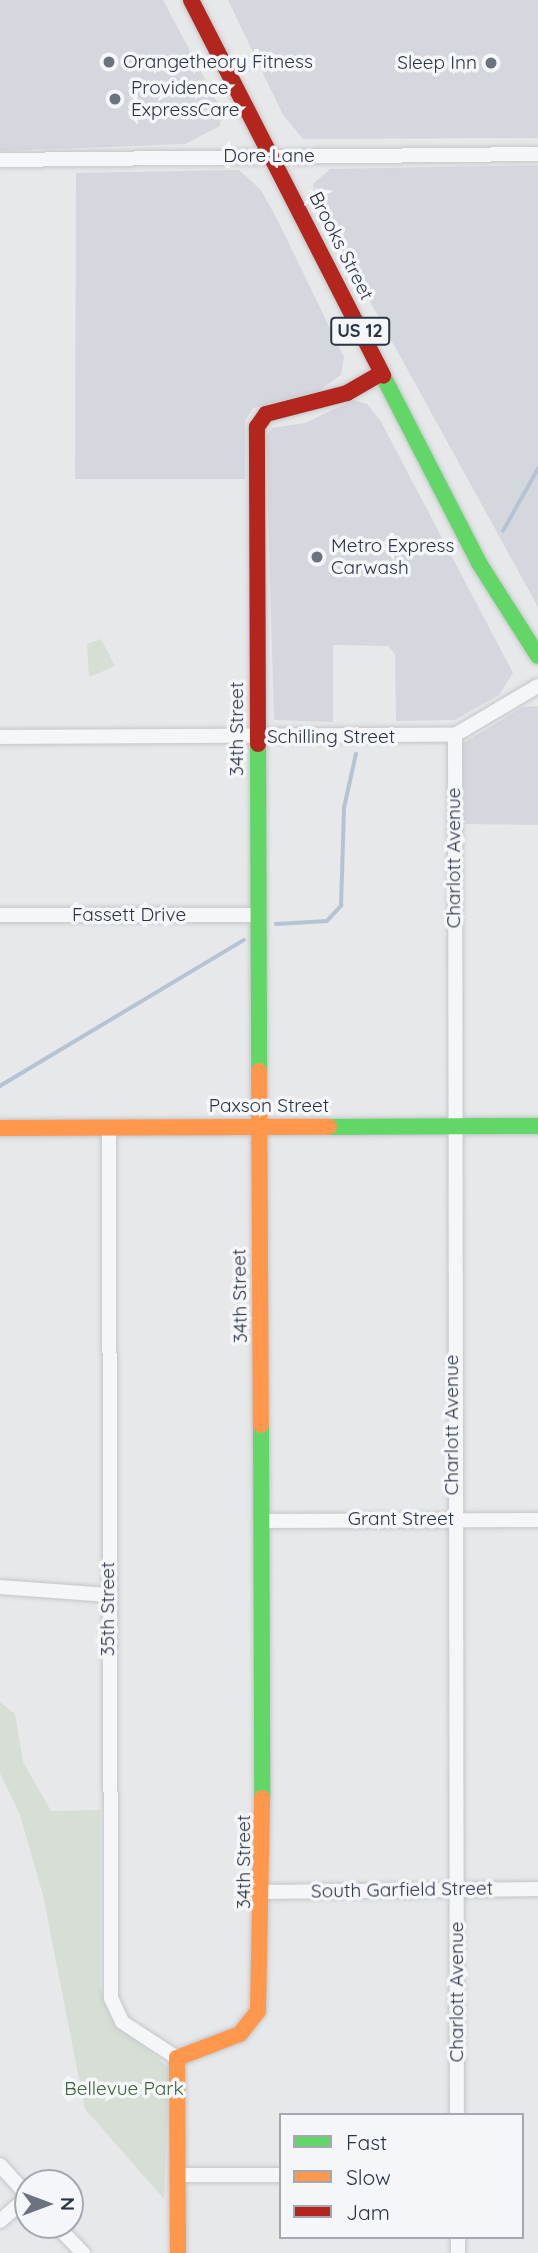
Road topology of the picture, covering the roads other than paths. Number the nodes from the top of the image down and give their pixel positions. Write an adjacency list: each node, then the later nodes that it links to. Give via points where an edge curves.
1 (191, 0): 3 (main road, Brooks Street / US 12)
2 (538, 154): 3 (street, Dore Lane)
3 (272, 157): 4 (street, Dore Lane); 5 (main road, Brooks Street / US 12)
4 (0, 160)
5 (381, 373): 6 (main road, Brooks Street / US 12, via 479,563); 9 (main road, 34th Street, via 327,400 266,414 257,427)
6 (538, 656)
7 (538, 686): 8 (street)
8 (455, 735): 9 (street, Schilling Street); 16 (street, Charlott Avenue)
9 (258, 736): 10 (street, Schilling Street); 12 (main road, 34th Street)
10 (0, 737)
11 (0, 915): 12 (street, Fassett Drive)
12 (259, 915): 15 (main road, 34th Street)
13 (538, 1126): 16 (main road, Paxson Street)
14 (109, 1127): 15 (main road, Paxson Street); 17 (main road, Paxson Street); 22 (street, 35th Street)
15 (260, 1127): 16 (main road, Paxson Street); 20 (main road, 34th Street)
16 (452, 1127): 18 (street, Charlott Avenue)
17 (0, 1128)
18 (453, 1519): 19 (street, Grant Street); 20 (street, Grant Street); 23 (street, Charlott Avenue)
19 (538, 1520)
20 (264, 1521): 25 (main road, 34th Street)
21 (0, 1587): 22 (street)
22 (108, 1595): 26 (street, 35th Street, via 111,1998 122,2022)
23 (457, 1889): 24 (street, South Garfield Street); 25 (street, South Garfield Street); 27 (street, Charlott Avenue)
24 (538, 1889)
25 (265, 1892): 26 (main road, 34th Street, via 258,2011 240,2034 212,2050)
26 (177, 2058): 29 (main road)
27 (457, 2113)
28 (0, 2165): 31 (street)
29 (178, 2175): 30 (street); 36 (main road)
30 (279, 2175)
31 (14, 2181)
32 (14, 2209): 33 (street)
33 (0, 2221)
34 (70, 2239): 35 (street)
35 (83, 2253)
36 (178, 2253)

